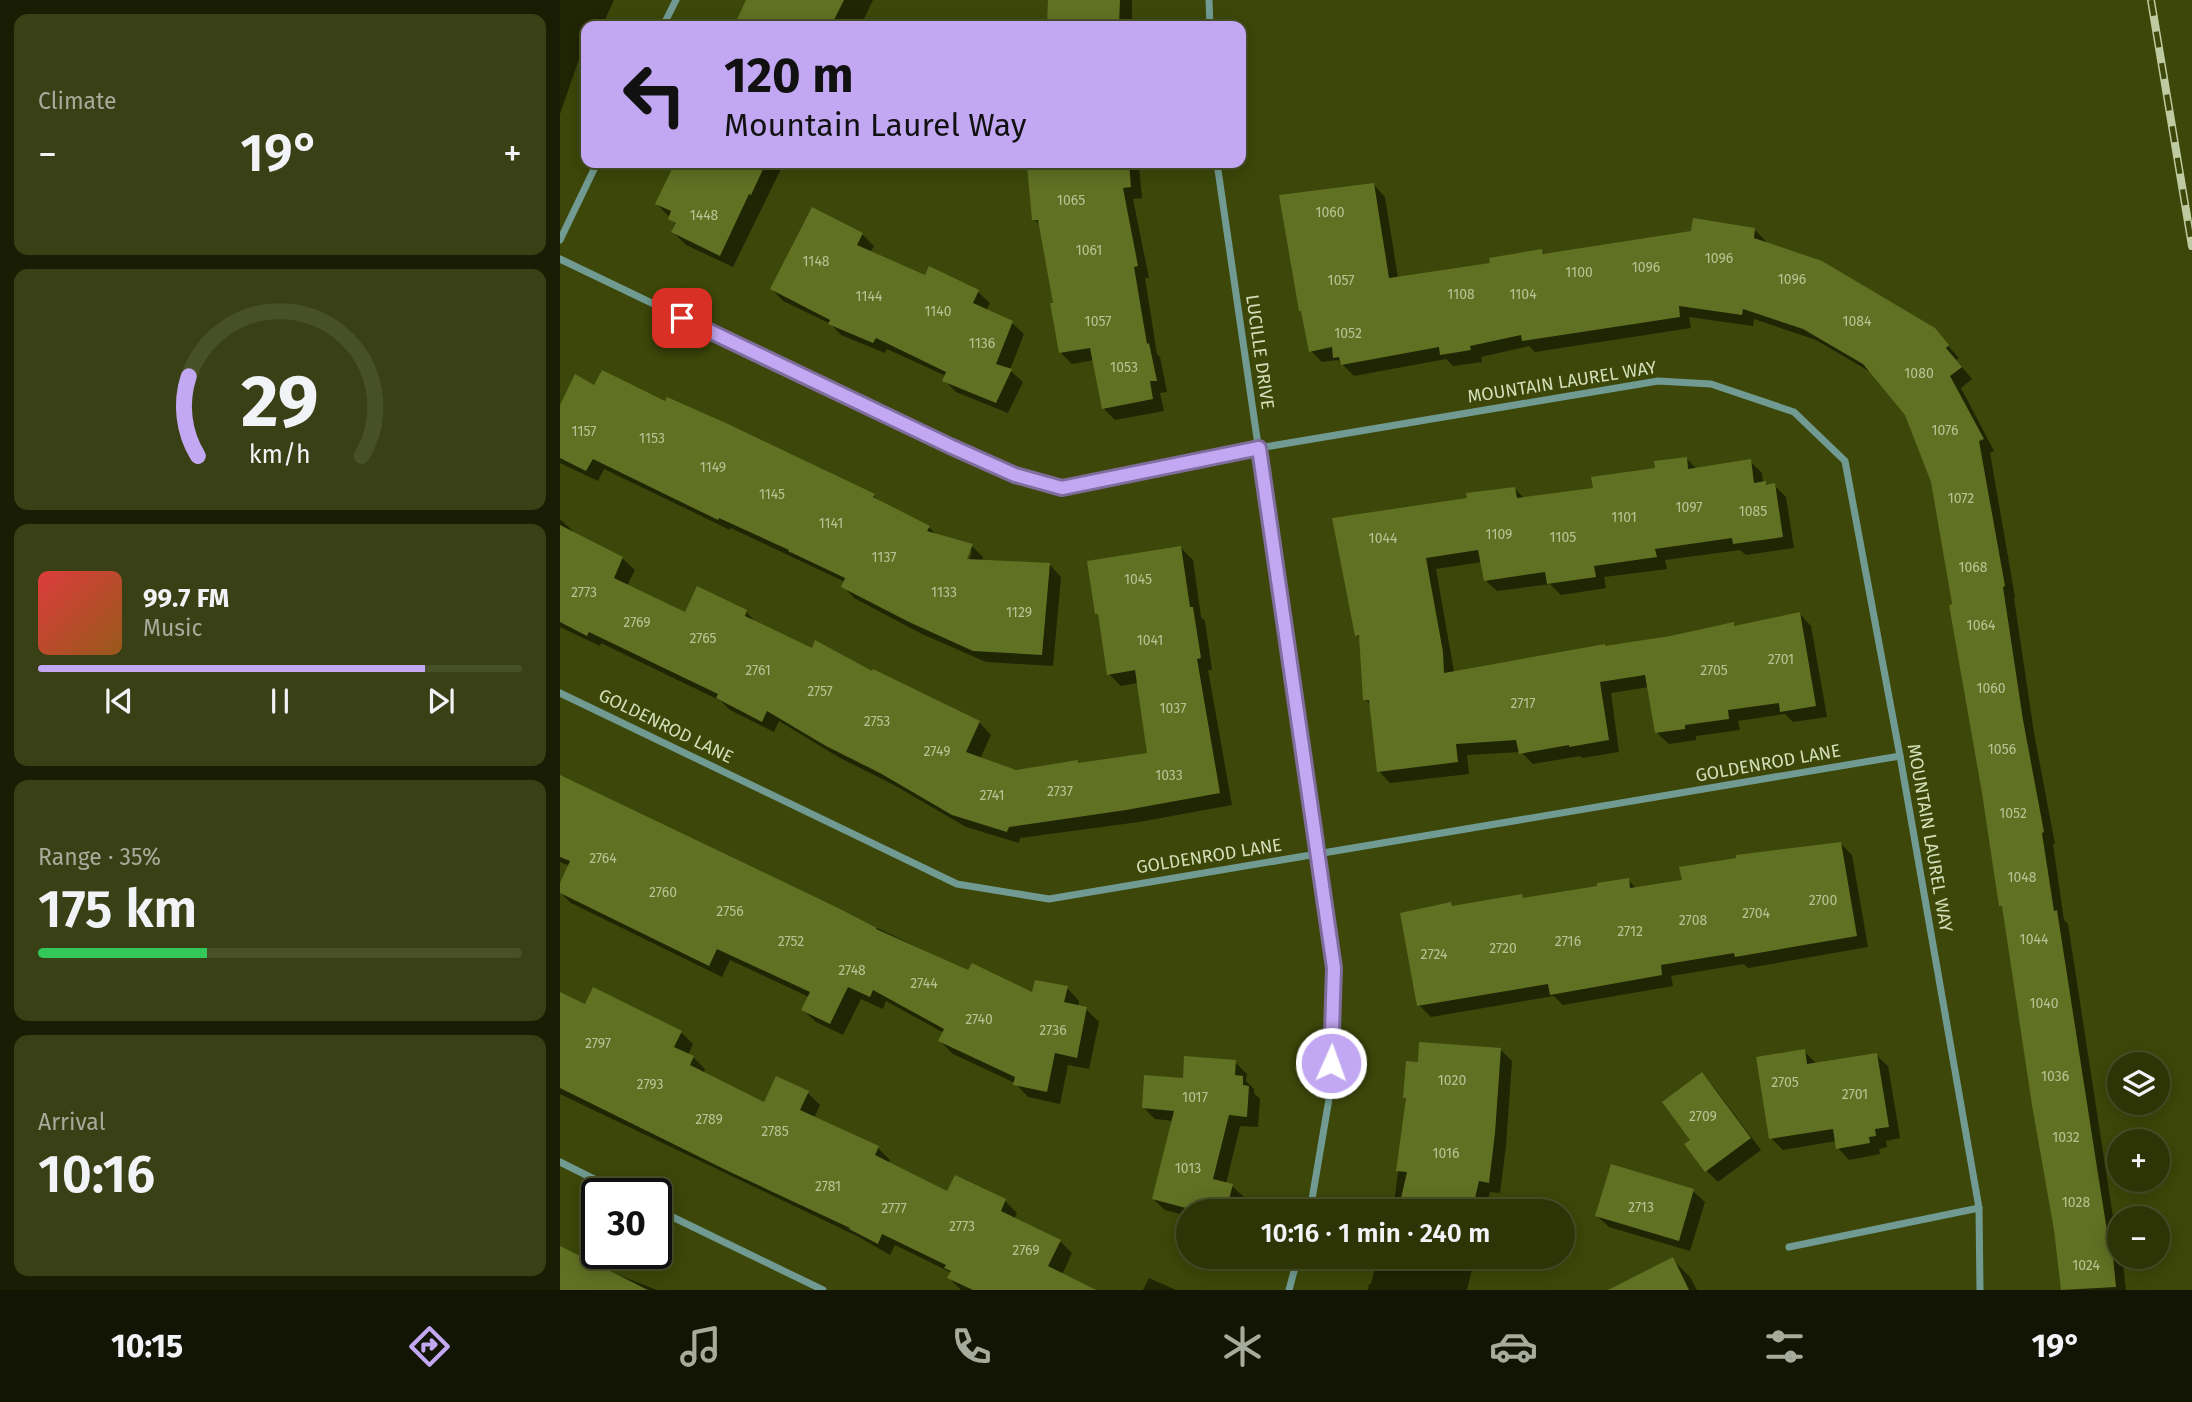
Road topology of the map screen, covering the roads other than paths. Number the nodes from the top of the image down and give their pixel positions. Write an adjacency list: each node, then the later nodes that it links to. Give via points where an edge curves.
1 (676, 0): 3 (street)
2 (1209, 0): 4 (street)
3 (666, 21)
4 (1210, 21)
5 (595, 168): 7 (street)
6 (1218, 168): 9 (street, LUCILLE DRIVE)
7 (560, 240)
8 (560, 259): 9 (street, MOUNTAIN LAUREL WAY, via 950,446 1015,475 1062,488)
9 (1259, 448): 11 (street, MOUNTAIN LAUREL WAY, via 1658,381 1711,384 1794,412 1845,461); 12 (street, LUCILLE DRIVE)
10 (560, 693): 12 (street, GOLDENROD LANE, via 957,884 1048,899)
11 (1900, 756): 12 (street, GOLDENROD LANE); 16 (street, MOUNTAIN LAUREL WAY)
12 (1317, 854): 15 (street, LUCILLE DRIVE, via 1334,968 1331,1087)
13 (560, 1162): 14 (street)
14 (592, 1178)
15 (1312, 1199)
16 (1979, 1208): 18 (street); 22 (street, MOUNTAIN LAUREL WAY)
17 (672, 1217): 20 (street)
18 (1789, 1247)
19 (1295, 1269): 21 (street)
20 (823, 1290)
21 (1289, 1290)
22 (1980, 1290)

